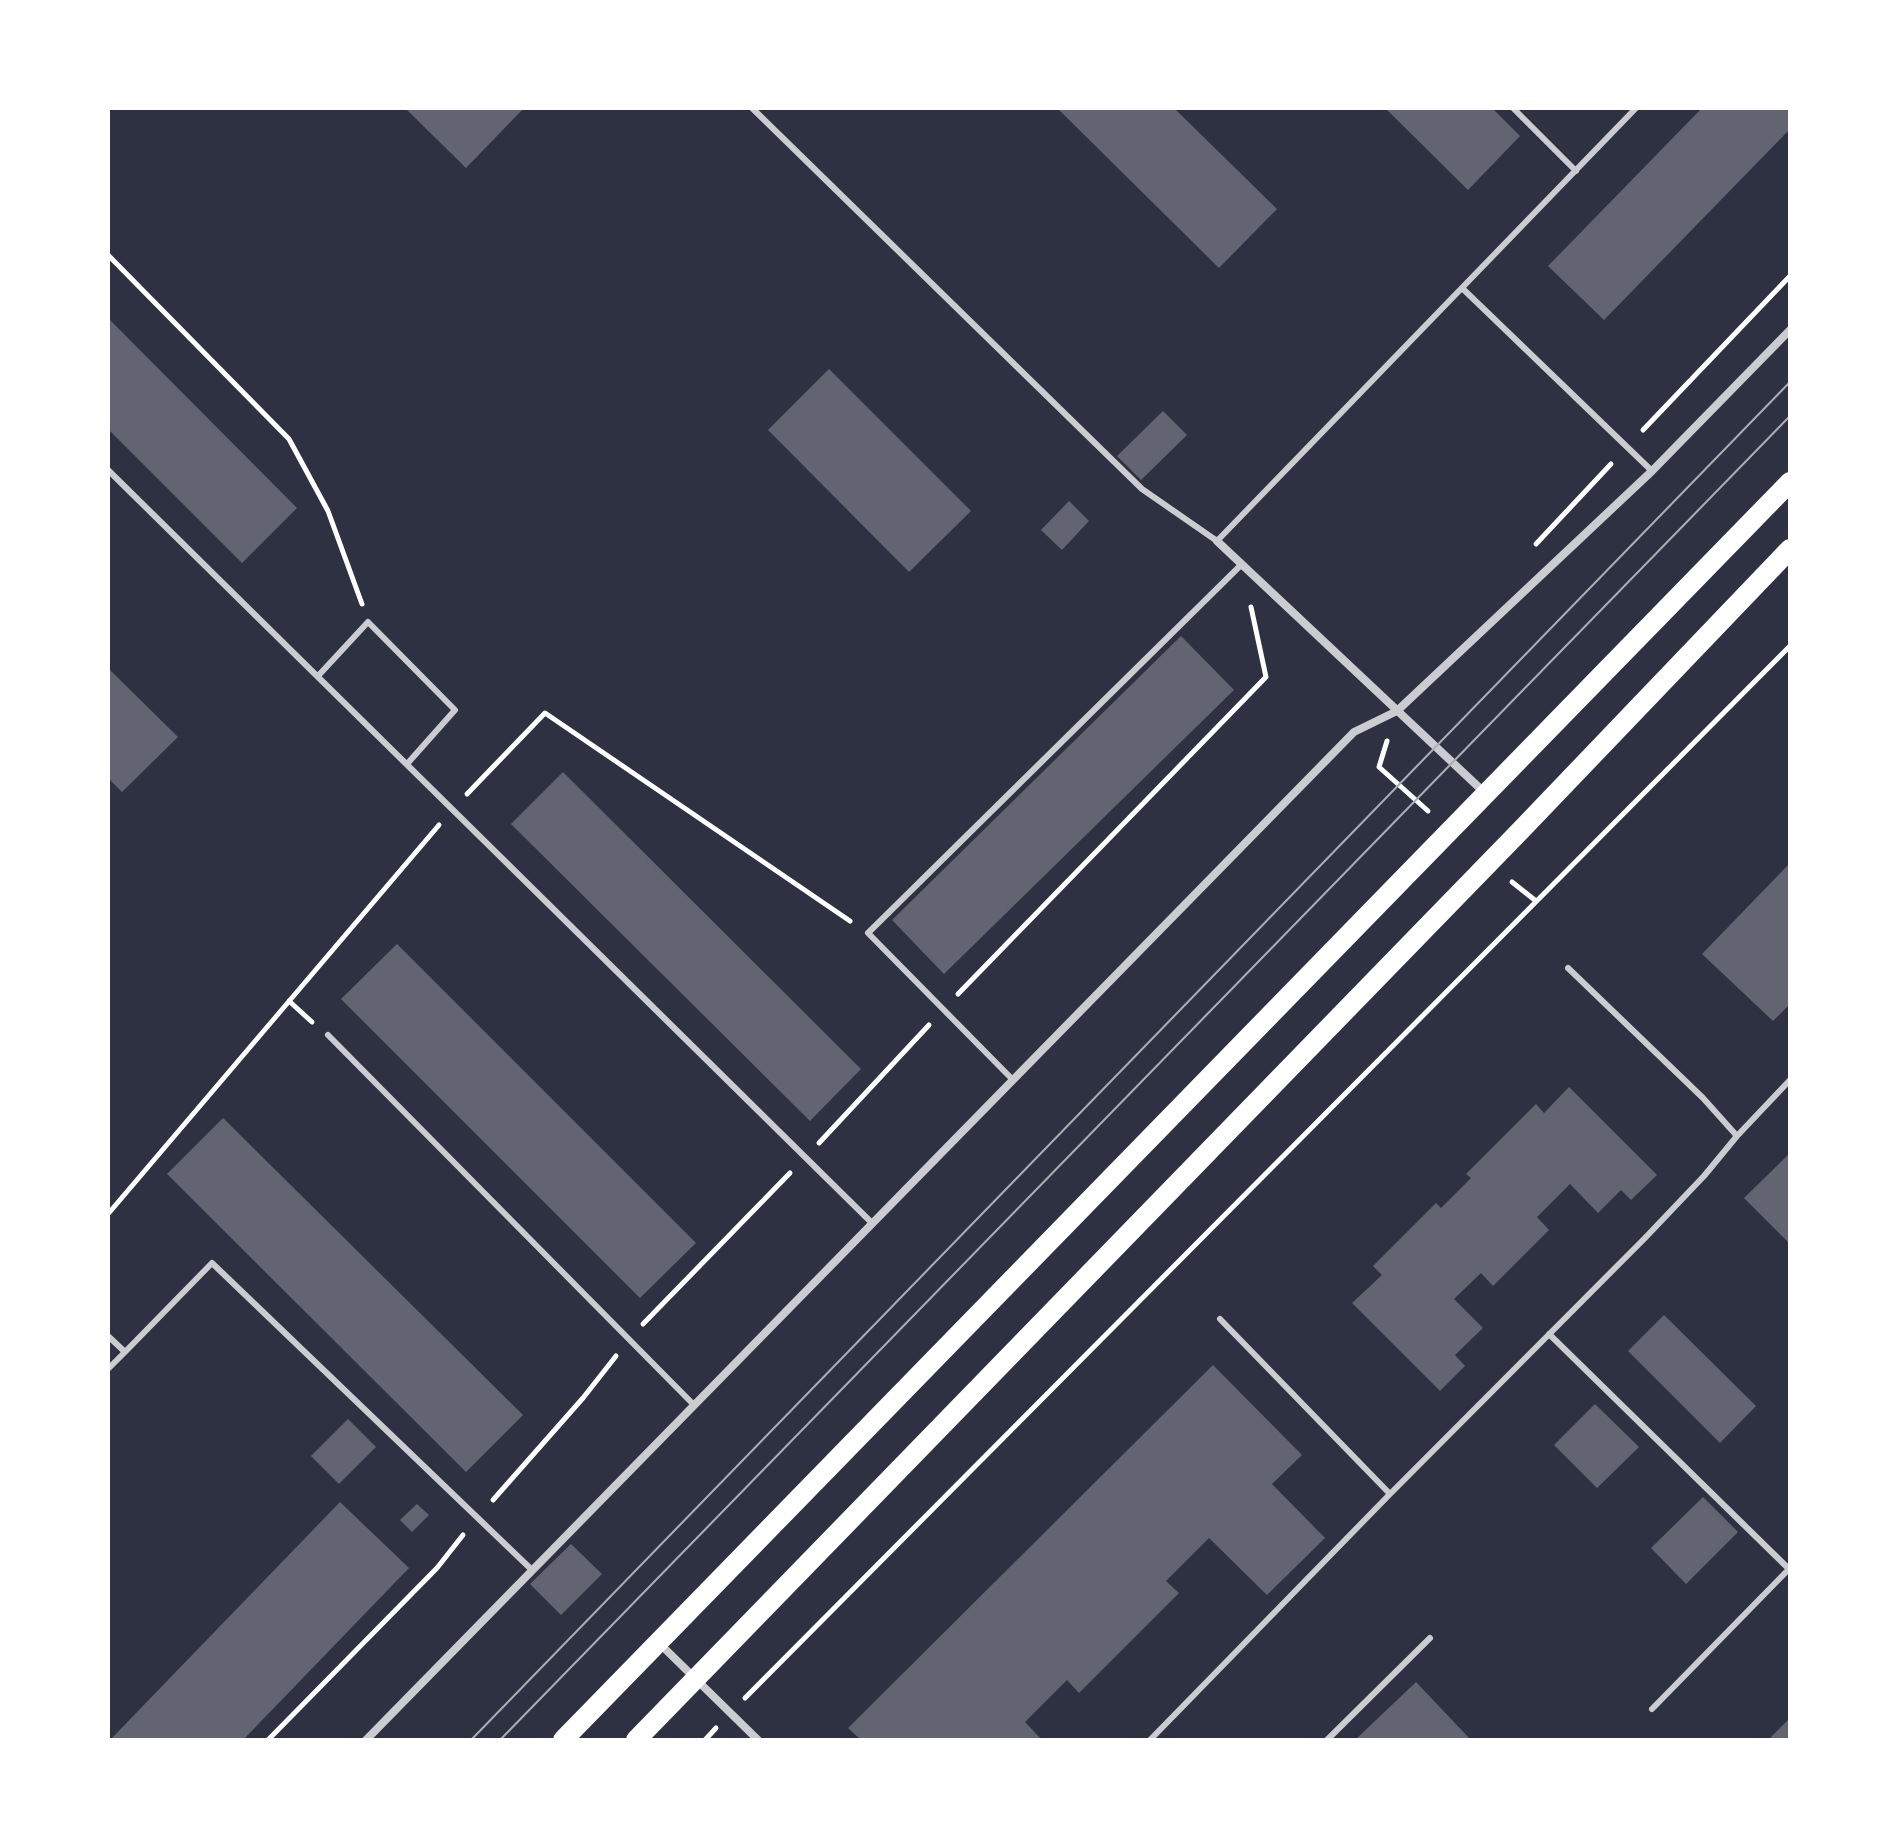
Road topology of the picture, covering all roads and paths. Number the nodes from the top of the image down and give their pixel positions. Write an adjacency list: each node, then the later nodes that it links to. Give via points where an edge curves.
1 (752, 108): 13 (lane, via 1142,489)
2 (1513, 108): 4 (lane)
3 (1636, 108): 4 (lane)
4 (1576, 171): 7 (lane)
5 (108, 255): 17 (path, via 289,439 328,511)
6 (1790, 276): 9 (path)
7 (1462, 288): 9 (lane); 13 (lane)
8 (1790, 330): 11 (street)
9 (1627, 447): 11 (lane); 15 (path)
10 (108, 470): 19 (lane)
11 (1652, 471): 20 (street)
12 (1790, 482): 22 (main road)
13 (1217, 541): 16 (street)
14 (1790, 549): 47 (main road)
15 (1529, 551)
16 (1242, 564): 20 (street); 24 (lane); 27 (path, via 1266,677)
17 (368, 622): 19 (lane); 21 (lane, via 455,710)
18 (1790, 646): 49 (path)
19 (318, 676): 21 (lane)
20 (1397, 711): 22 (street); 29 (street, via 1354,732)
21 (407, 764): 23 (lane)
22 (1486, 795): 46 (main road)
23 (452, 809): 24 (path, via 545,713); 26 (path); 32 (lane)
24 (868, 933): 27 (lane)
25 (1568, 968): 31 (lane)
26 (289, 1001): 28 (path); 33 (path)
27 (944, 1010): 29 (lane); 32 (path)
28 (328, 1035): 38 (lane)
29 (1013, 1080): 34 (street)
30 (1790, 1080): 31 (lane)
31 (1737, 1136): 36 (lane)
32 (805, 1157): 34 (lane); 38 (path)
33 (108, 1214)
34 (872, 1223): 41 (street)
35 (1220, 1319): 42 (lane)
36 (1549, 1334): 42 (lane); 48 (lane, via 1789,1569)
37 (108, 1336): 39 (lane)
38 (629, 1339): 41 (lane); 43 (path)
39 (125, 1352): 40 (lane); 43 (lane, via 212,1263)
40 (108, 1369)
41 (694, 1405): 44 (street)
42 (1390, 1494): 56 (lane)
43 (477, 1518): 44 (lane); 50 (path, via 437,1568)
44 (532, 1570): 51 (street)
45 (1430, 1638): 57 (lane)
46 (660, 1644): 47 (street); 52 (main road)
47 (695, 1680): 49 (street); 53 (main road)
48 (1652, 1709)
49 (730, 1713): 54 (path); 55 (street)
50 (268, 1740)
51 (366, 1740)
52 (563, 1740)
53 (636, 1740)
54 (705, 1740)
55 (758, 1740)
56 (1150, 1740)
57 (1327, 1740)

